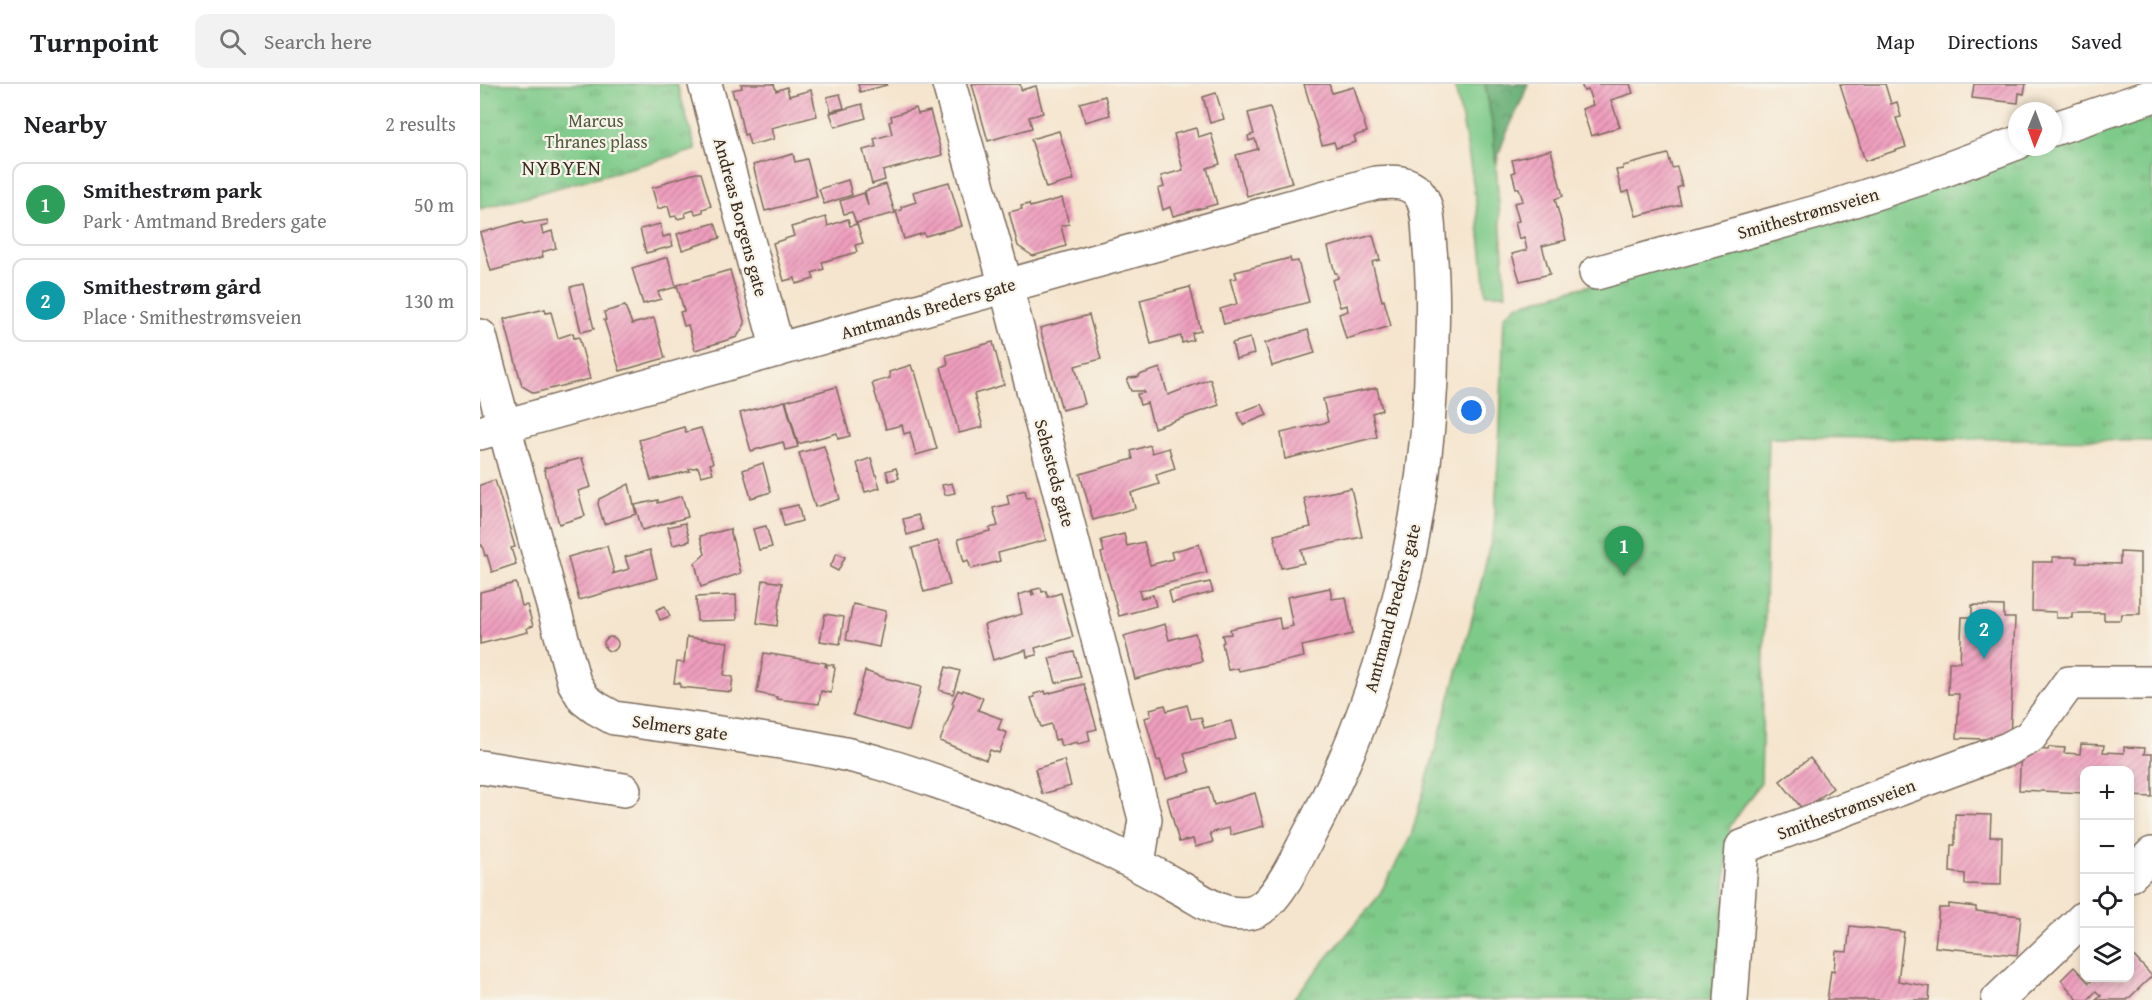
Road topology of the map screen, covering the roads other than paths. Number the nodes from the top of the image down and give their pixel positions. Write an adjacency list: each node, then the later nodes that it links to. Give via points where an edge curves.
1 (705, 84): 10 (street, Andreas Borgens gate)
2 (949, 84): 8 (street, Sehesteds gate)
3 (2152, 96): 4 (street)
4 (2062, 126)
5 (2008, 146): 7 (street, Smithestrømsveien, via 1817,212)
6 (1376, 183): 8 (street, Amtmands Breders gate); 16 (street, Amtmand Breders gate, via 1407,184 1421,197 1426,211 1432,267 1432,388 1406,567 1370,695 1321,812 1289,873 1268,903 1254,912 1228,913)
7 (1596, 273)
8 (1006, 286): 10 (street, Amtmands Breders gate); 16 (street, Sehesteds gate, via 1145,819)
9 (480, 336): 11 (street, Selmers gate)
10 (778, 350): 11 (street, Amtmands Breders gate)
11 (492, 430): 16 (street, Selmers gate, via 574,682 584,699 596,708 614,718 839,752 1020,811)
12 (2152, 683): 19 (street, Smithestrømsveien, via 2069,682 2030,737 2015,745 1742,847)
13 (480, 766): 14 (street)
14 (624, 790)
15 (2152, 854): 17 (street)
16 (1138, 864)
17 (2131, 874)
18 (2080, 923): 20 (street)
19 (1731, 1000)
20 (1998, 1000)

